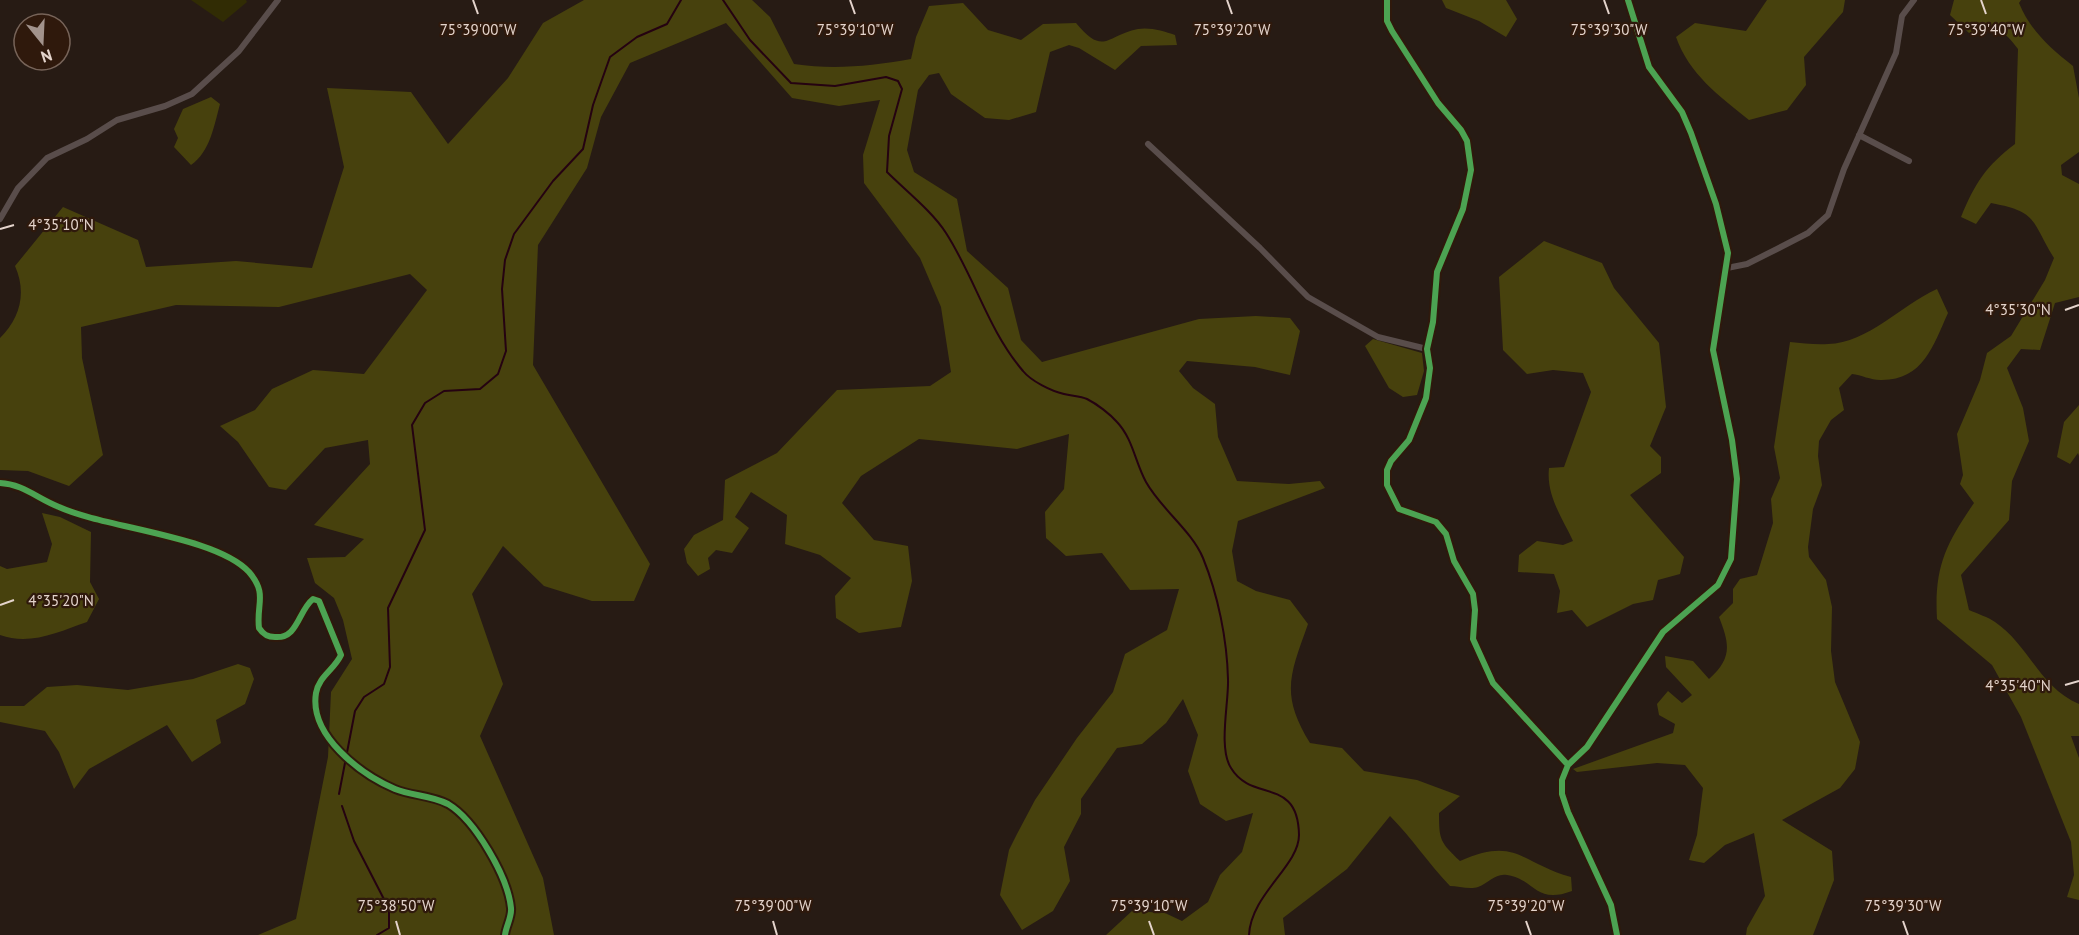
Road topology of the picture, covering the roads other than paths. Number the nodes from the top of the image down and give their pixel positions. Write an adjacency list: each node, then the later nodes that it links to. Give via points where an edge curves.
1 (278, 0): 8 (street, via 246,43 192,94 117,120 47,158 18,188)
2 (1387, 0): 10 (street, via 1387,21 1438,103 1461,130 1470,157 1463,209 1437,272)
3 (1628, 0): 9 (street, via 1649,67 1682,112 1704,168 1724,234)
4 (1914, 0): 5 (street, via 1902,16 1896,53)
5 (1859, 135): 7 (street); 9 (street, via 1828,215 1808,233 1748,264)
6 (1148, 144): 10 (street, via 1314,301 1378,337)
7 (1910, 161)
8 (0, 219)
9 (1727, 268): 12 (street, via 1713,350 1737,479 1734,538 1727,572 1709,595 1663,632 1587,747)
10 (1427, 349): 12 (street, via 1430,369 1426,399 1409,440 1391,460 1387,485 1399,509 1436,522 1446,534 1454,561 1473,594 1473,639 1493,683)
11 (0, 483): 13 (street, via 32,491 59,508 204,547 236,561 257,582 261,591 259,628 271,637 282,638 290,633 307,604 313,599 319,601 341,655 320,680 315,706 320,724 336,749 357,765 394,789 448,804 475,829 493,858 509,900 511,915)
12 (1568, 765): 14 (street, via 1562,794 1611,905)
13 (505, 935)
14 (1617, 935)

